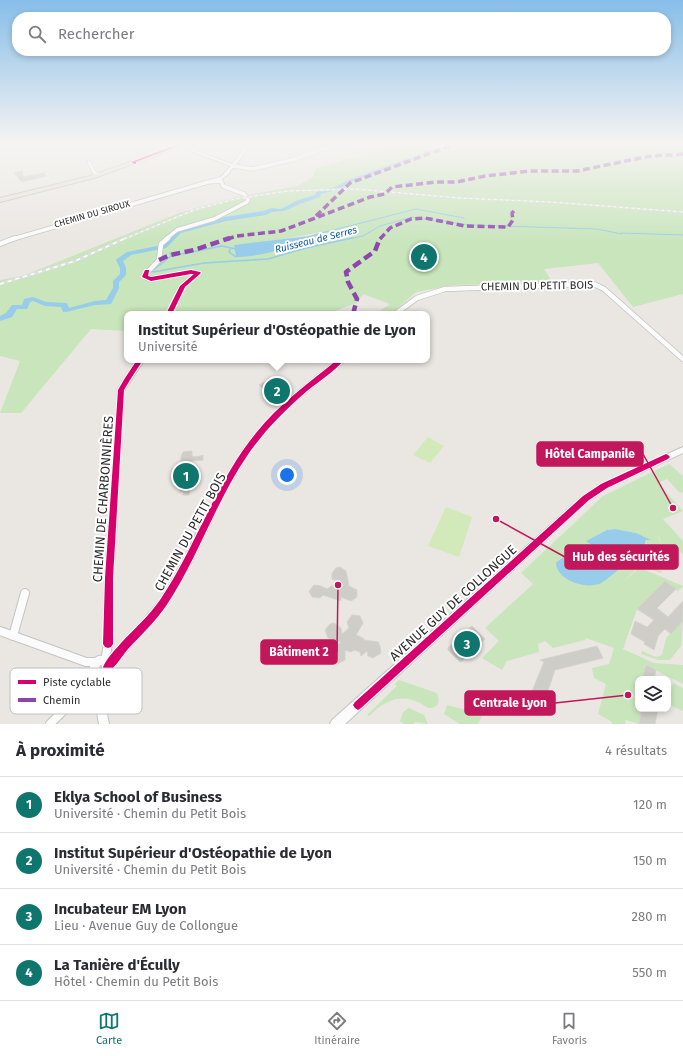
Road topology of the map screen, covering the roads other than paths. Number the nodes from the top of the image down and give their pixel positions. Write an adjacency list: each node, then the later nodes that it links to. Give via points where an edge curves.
1 (87, 178): 4 (main road)
2 (220, 180): 3 (street); 5 (street, CHEMIN DU SIROUX, via 29,233)
3 (223, 186): 6 (street, via 230,191 244,194 247,202 214,219 175,232 160,247 159,260 147,271 145,277 151,279 198,273 181,288)
4 (0, 200)
5 (0, 244)
6 (170, 311)
7 (398, 311): 8 (street, CHEMIN DU PETIT BOIS, via 422,295 441,289 597,285)
8 (683, 359)
9 (138, 363): 16 (street, CHEMIN DE CHARBONNIÈRES, via 121,390 109,578 108,644)
10 (337, 363): 17 (street, CHEMIN DU PETIT BOIS, via 282,410 258,436 234,473 162,605)
11 (683, 450): 22 (main road, AVENUE GUY DE COLLONGUE, via 604,486 586,498)
12 (25, 593): 14 (street)
13 (0, 631): 14 (street)
14 (14, 636): 15 (street, via 86,662)
15 (95, 668)
16 (101, 668)
17 (103, 668)
18 (60, 714): 20 (street, CHEMIN DU PETIT BOIS)
19 (103, 714): 21 (street)
20 (50, 724)
21 (104, 724)
22 (336, 724)

